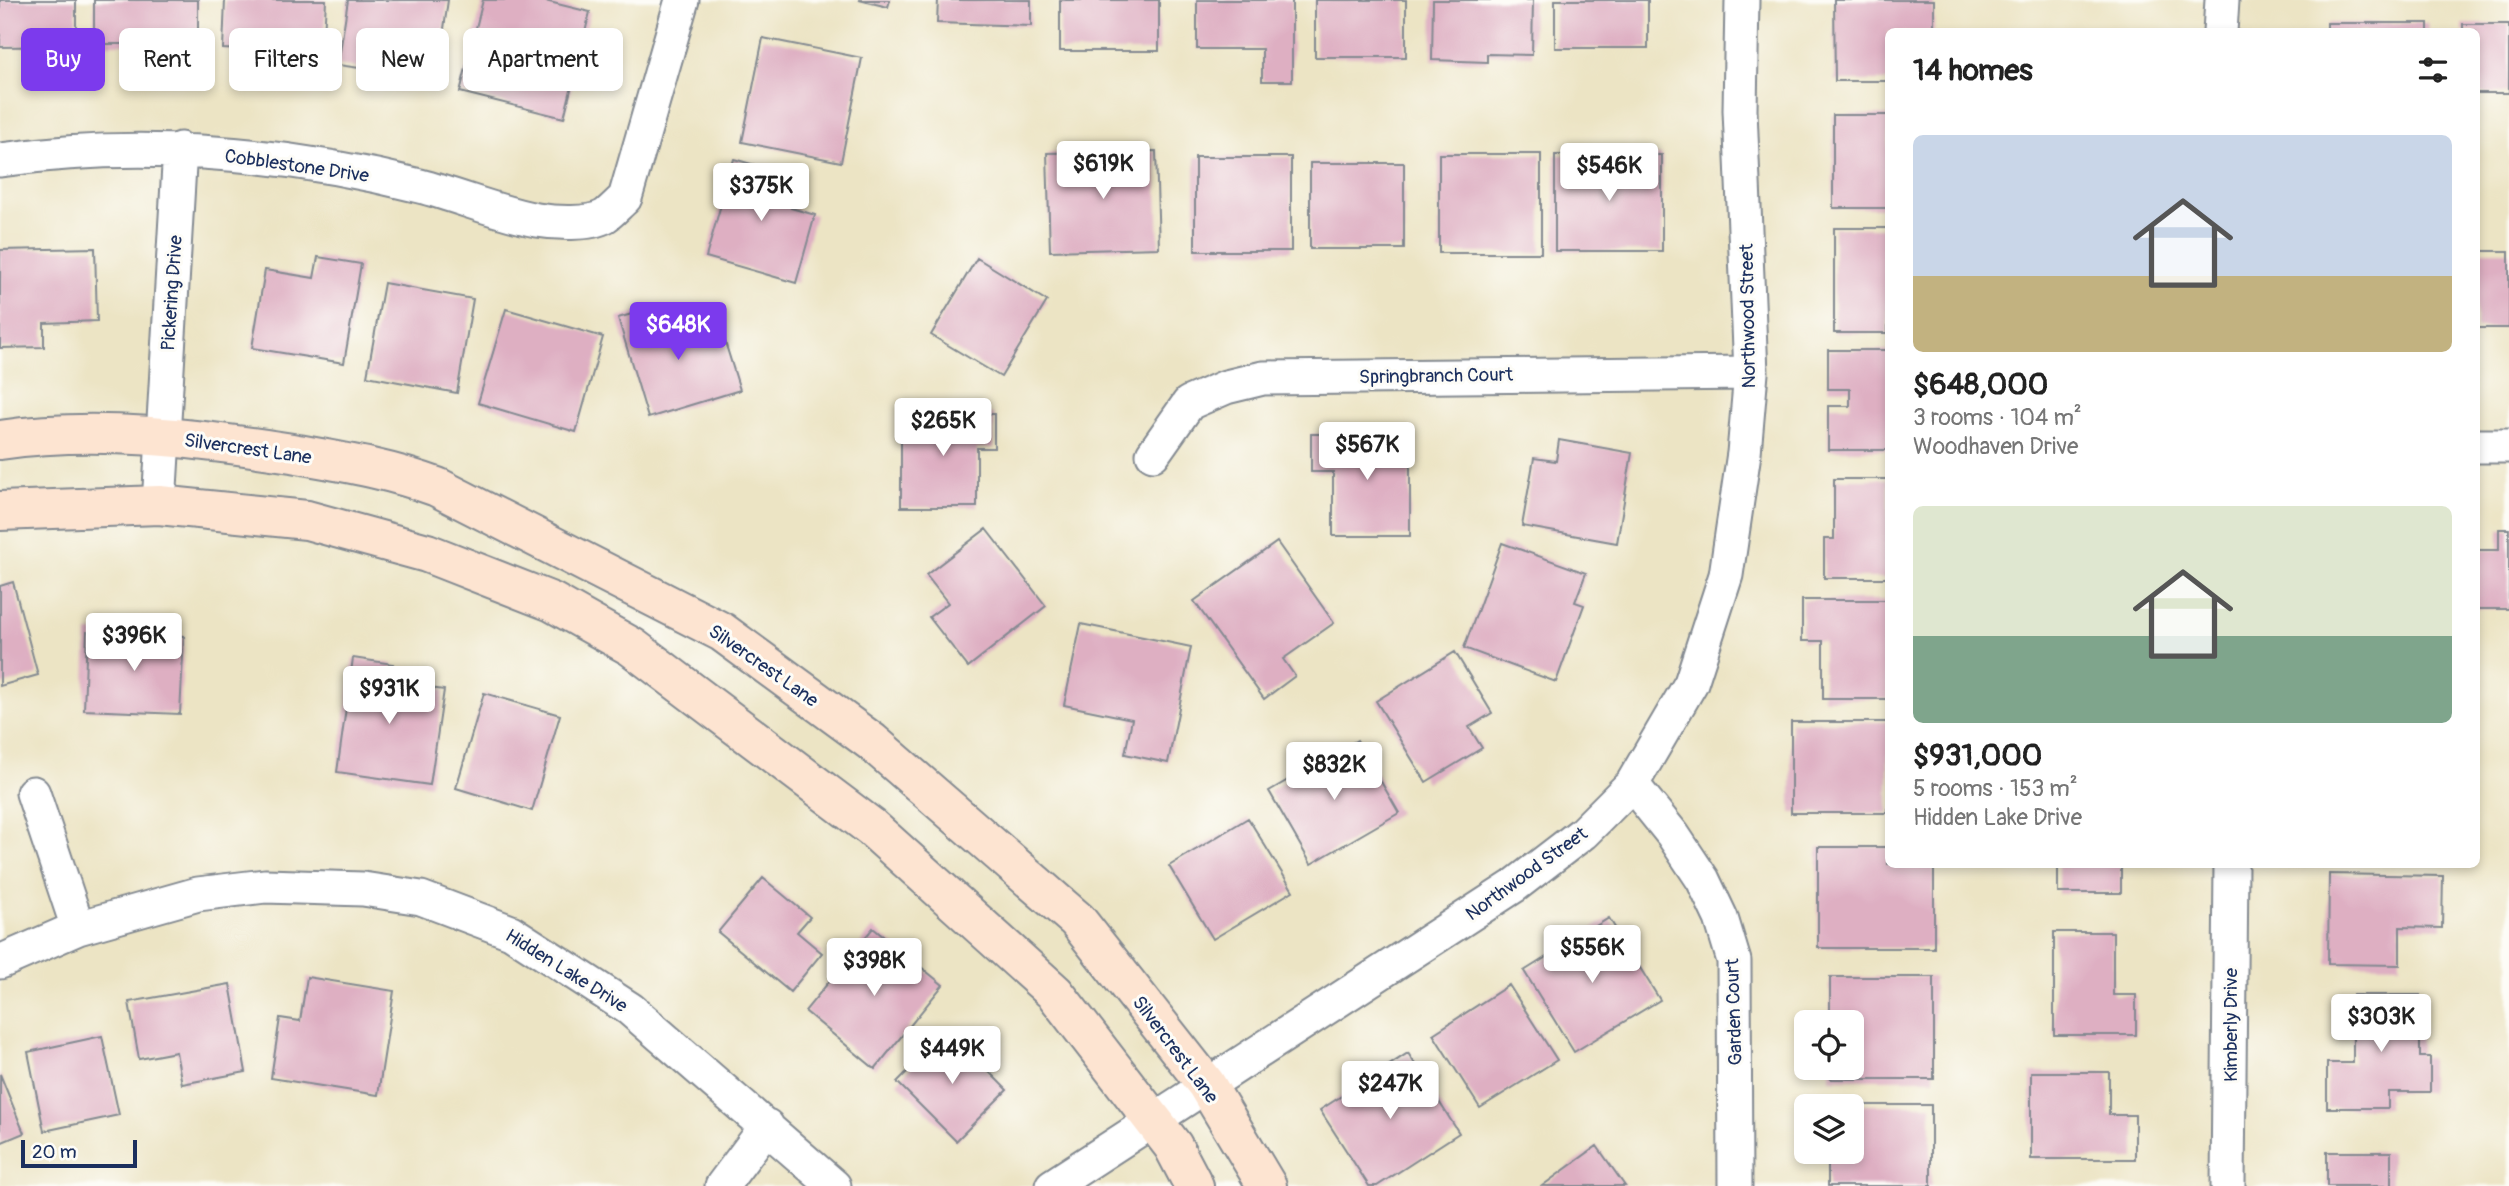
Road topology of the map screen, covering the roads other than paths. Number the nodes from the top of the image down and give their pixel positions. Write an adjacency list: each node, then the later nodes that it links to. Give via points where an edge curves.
1 (682, 0): 5 (street, Cobblestone Drive, via 625,198 605,216 588,221 538,220 420,186 324,166)
2 (1742, 0): 7 (street, Northwood Street, via 1740,110)
3 (2222, 0): 4 (street)
4 (2220, 28)
5 (180, 149): 6 (street, Cobblestone Drive, via 66,151); 8 (street, Pickering Drive)
6 (0, 160)
7 (1751, 373): 12 (street, Springbranch Court, via 1263,378 1189,403); 15 (street, Northwood Street, via 1726,575 1691,683)
8 (162, 438): 9 (street, Silvercrest Lane, via 56,432); 13 (street, Pickering Drive); 20 (street, Silvercrest Lane, via 209,440 390,470 437,487 723,632 872,742 1077,920)
9 (0, 440)
10 (2480, 446): 11 (street)
11 (2509, 446)
12 (1153, 454)
13 (159, 505): 14 (street); 21 (street, via 307,520 427,553 552,602 632,647 871,827 1055,992)
14 (0, 512)
15 (1632, 783): 20 (street, Northwood Street, via 1583,833 1514,886); 28 (street, Garden Court, via 1703,880 1734,961)
16 (33, 793): 18 (street)
17 (2231, 868): 29 (street, Kimberly Drive)
18 (78, 928): 19 (street, Hidden Lake Drive); 22 (street, Hidden Lake Drive, via 198,894 265,886 363,888 421,898 511,932 630,1009)
19 (0, 961)
20 (1206, 1084): 21 (street, Northwood Street); 27 (street, Silvercrest Lane)
21 (1153, 1119): 25 (street, Northwood Street); 26 (street)
22 (767, 1126): 23 (street); 24 (street, Hidden Lake Drive)
23 (722, 1186)
24 (834, 1186)
25 (1052, 1186)
26 (1194, 1186)
27 (1267, 1186)
28 (1735, 1186)
29 (2228, 1186)

